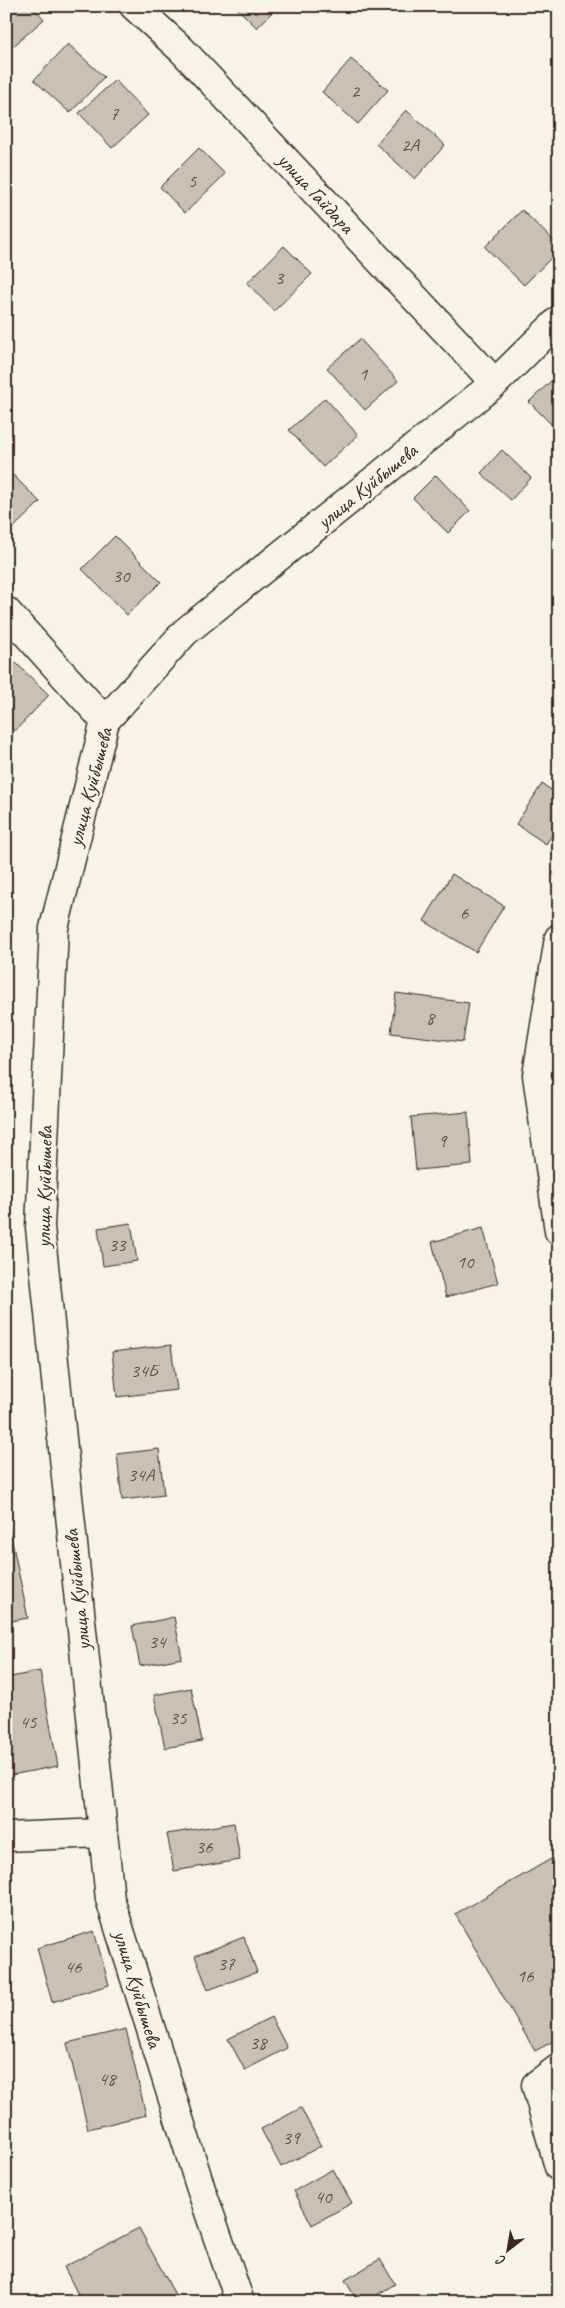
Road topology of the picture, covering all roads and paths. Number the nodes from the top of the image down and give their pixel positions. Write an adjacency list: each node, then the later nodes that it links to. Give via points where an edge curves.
1 (134, 6): 3 (street, улица Гайдара, via 182,50)
2 (559, 320): 3 (street, улица Куйбышева)
3 (495, 383): 5 (street, улица Куйбышева, via 185,632)
4 (6, 611): 5 (street)
5 (105, 721): 8 (street, улица Куйбышева, via 54,928 40,1227)
6 (559, 938): 7 (street, via 537,1075)
7 (559, 1231)
8 (102, 1833): 9 (street); 12 (street, улица Куйбышева, via 110,1899)
9 (6, 1838)
10 (559, 2068): 11 (street, via 536,2085)
11 (559, 2167)
12 (240, 2302)

